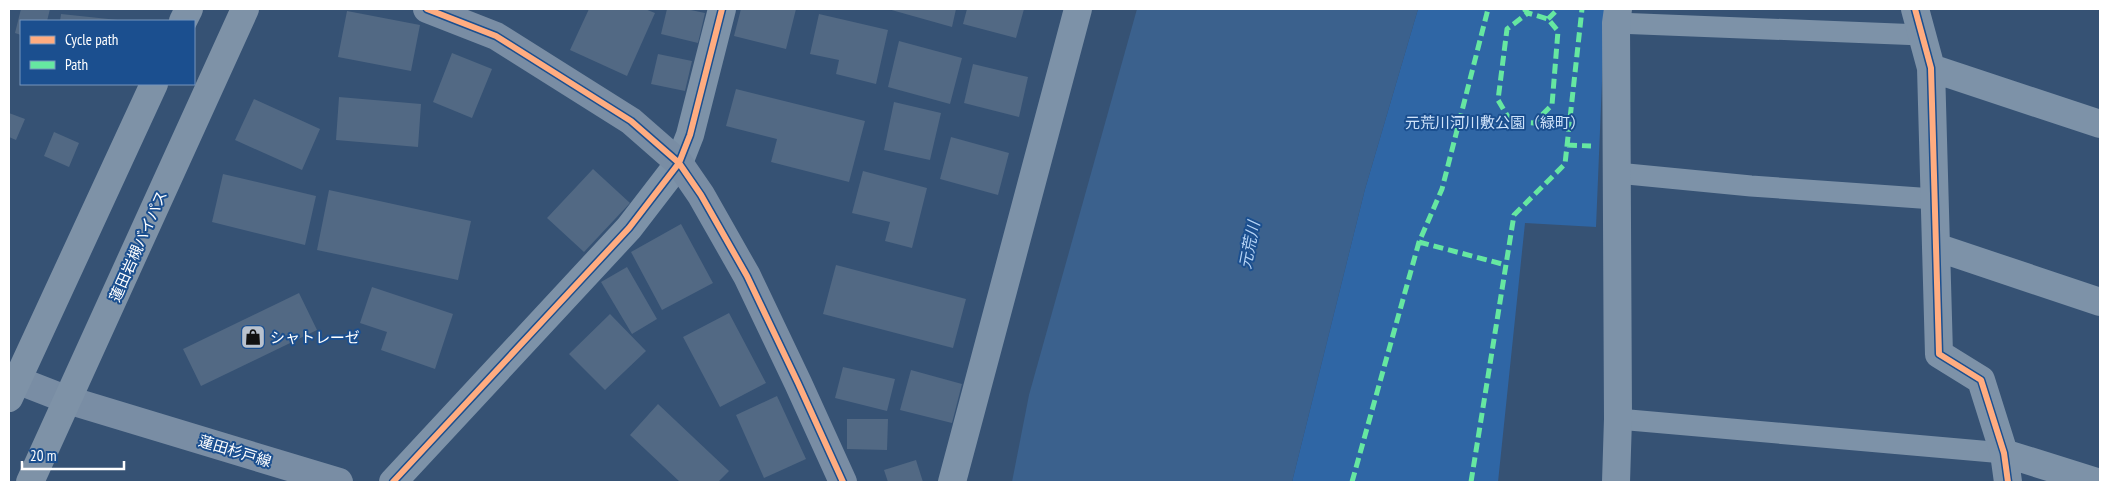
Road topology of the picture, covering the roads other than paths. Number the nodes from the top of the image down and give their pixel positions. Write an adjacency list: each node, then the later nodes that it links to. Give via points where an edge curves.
1 (245, 9): 17 (highway, 蓮田岩槻バイパス)
2 (427, 9): 11 (street, via 496,36 631,121)
3 (722, 9): 11 (street, via 690,136)
4 (1078, 9): 24 (street)
5 (1915, 9): 7 (street)
6 (1617, 16): 7 (lane); 12 (street)
7 (1922, 35): 8 (street)
8 (1931, 68): 10 (street); 13 (street)
9 (154, 85): 16 (highway)
10 (2100, 124)
11 (679, 163): 22 (street, via 629,228); 23 (street, via 747,276)
12 (1617, 173): 13 (lane); 18 (street)
13 (1934, 199): 14 (street)
14 (1936, 247): 15 (street); 19 (street, via 1938,354 1981,380)
15 (2100, 302)
16 (11, 385): 17 (street, 蓮田杉戸線)
17 (68, 400): 20 (highway, 蓮田岩槻バイパス); 21 (street, 蓮田杉戸線)
18 (1618, 420): 19 (lane); 25 (street)
19 (2004, 453): 26 (street); 27 (street)
20 (30, 482)
21 (339, 482)
22 (393, 482)
23 (843, 482)
24 (952, 482)
25 (1616, 482)
26 (2008, 482)
27 (2096, 482)

